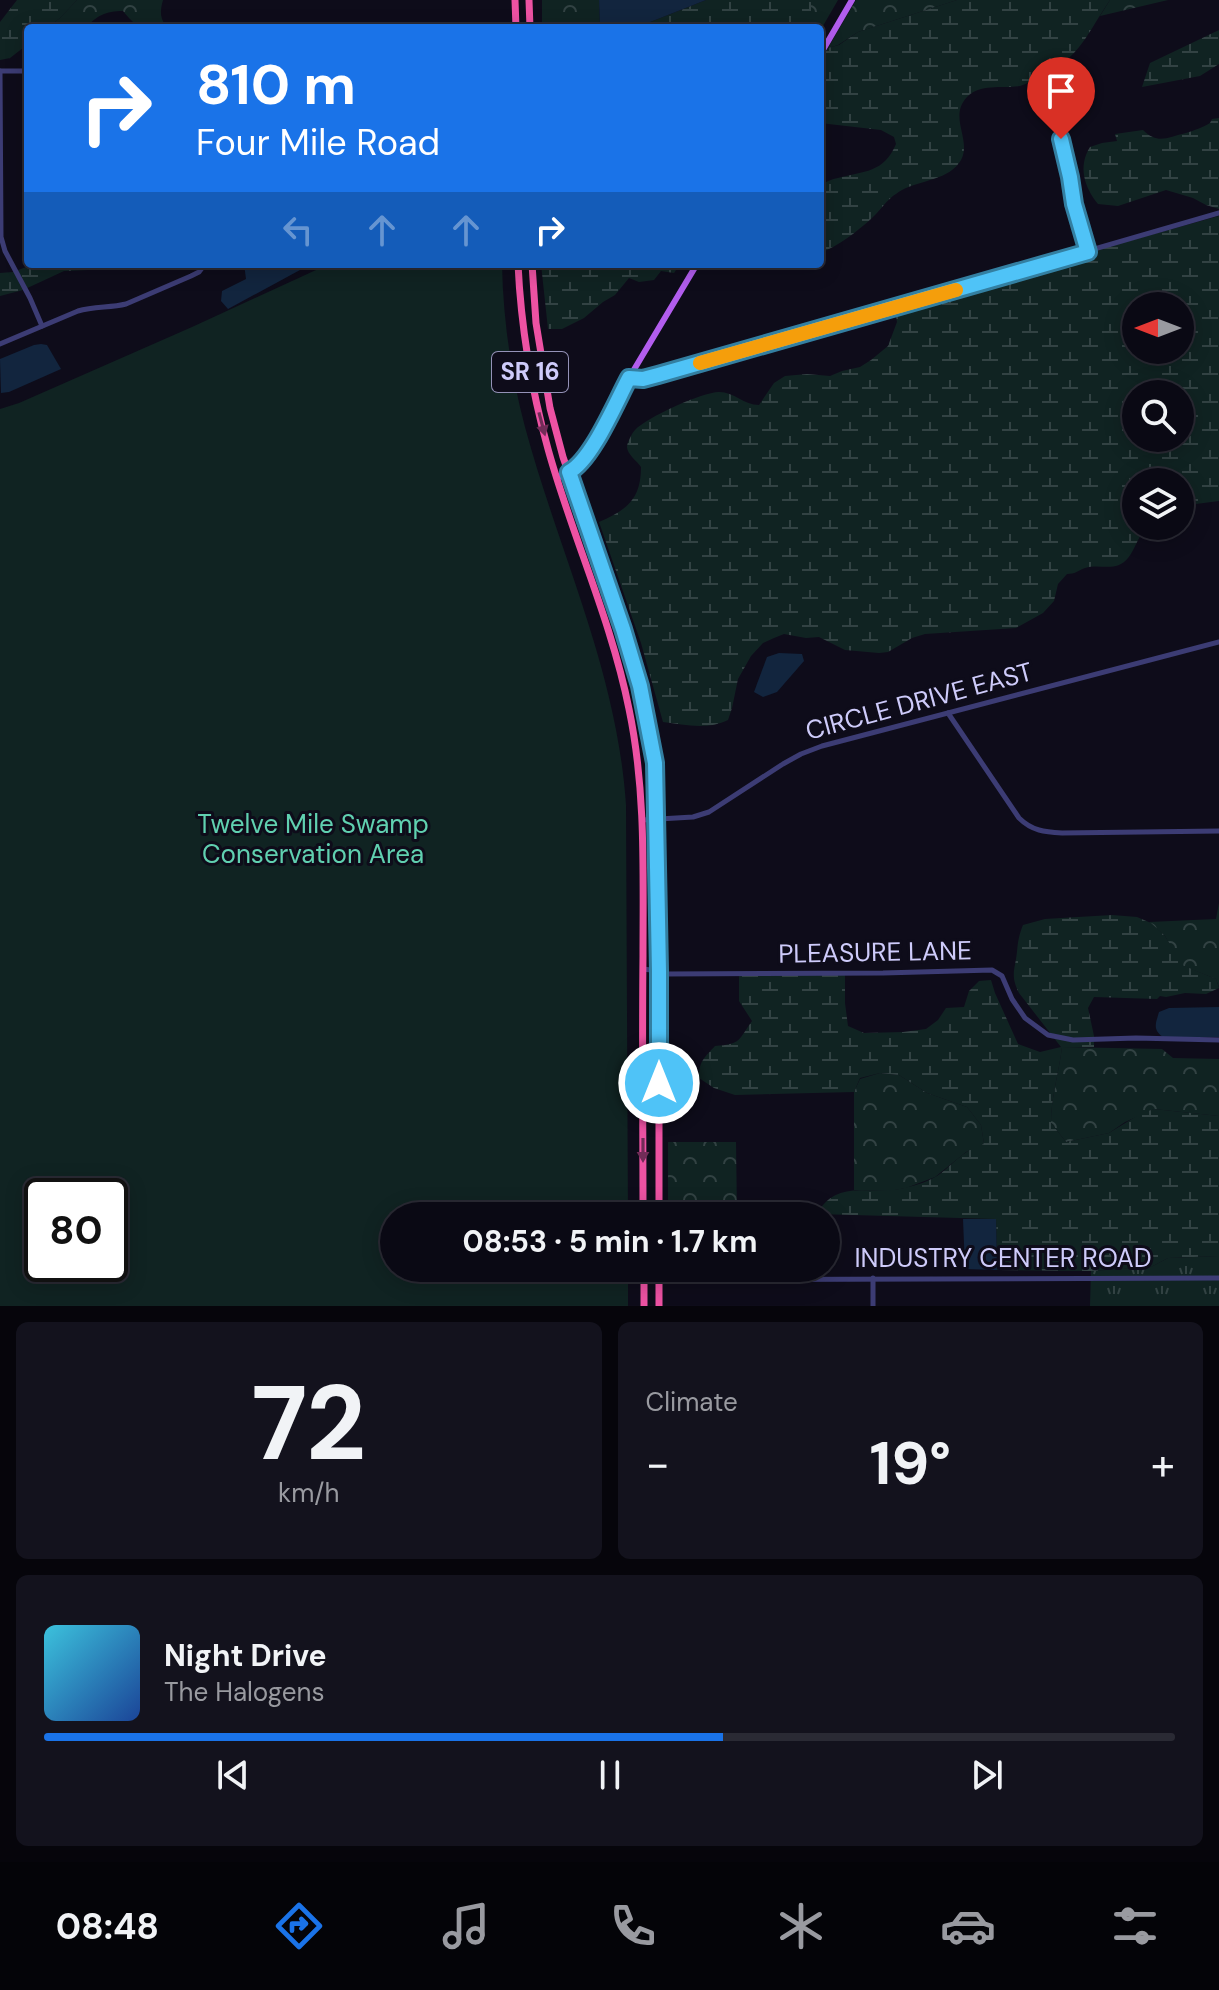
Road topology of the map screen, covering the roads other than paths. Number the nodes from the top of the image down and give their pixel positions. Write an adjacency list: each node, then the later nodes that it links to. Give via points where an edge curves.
1 (515, 0): 4 (highway)
2 (529, 0): 5 (highway)
3 (852, 0): 6 (main road)
4 (516, 24)
5 (530, 24)
6 (824, 48)
7 (0, 71): 8 (street); 10 (street)
8 (24, 71)
9 (1058, 121): 12 (street)
10 (0, 188): 17 (street, via 5,251)
11 (1219, 213): 12 (street)
12 (1088, 252): 19 (street, via 658,375)
13 (202, 268): 17 (street, via 126,304 89,307)
14 (518, 268): 21 (highway, SR 16, one-way to 21, via 528,363)
15 (530, 268): 20 (highway, SR 16, via 550,408)
16 (695, 268): 19 (main road)
17 (42, 326): 18 (street)
18 (0, 344)
19 (629, 378): 20 (main road, via 588,452)
20 (569, 472): 21 (main road); 25 (highway, SR 16, via 640,686 655,763)
21 (557, 478): 24 (highway, SR 16, via 624,687)
22 (1219, 642): 23 (street, CIRCLE DRIVE EAST)
23 (948, 713): 25 (street, CIRCLE DRIVE EAST, via 811,750 709,812); 26 (street, via 1031,828)
24 (642, 820): 25 (street, CIRCLE DRIVE EAST); 27 (highway, SR 16)
25 (657, 820): 28 (highway, SR 16)
26 (1219, 831)
27 (643, 969): 28 (street, PLEASURE LANE); 30 (highway, SR 16, one-way to 30)
28 (659, 971): 29 (street, PLEASURE LANE, via 992,970 1002,976 1025,1018 1048,1035 1073,1040); 31 (highway, SR 16)
29 (1219, 1040)
30 (643, 1202)
31 (659, 1202)
32 (840, 1278): 33 (street, INDUSTRY CENTER ROAD)
33 (873, 1278): 34 (street, INDUSTRY CENTER ROAD); 39 (street)
34 (1219, 1278)
35 (644, 1282): 37 (highway)
36 (659, 1282): 38 (highway)
37 (644, 1306)
38 (659, 1306)
39 (873, 1306)

